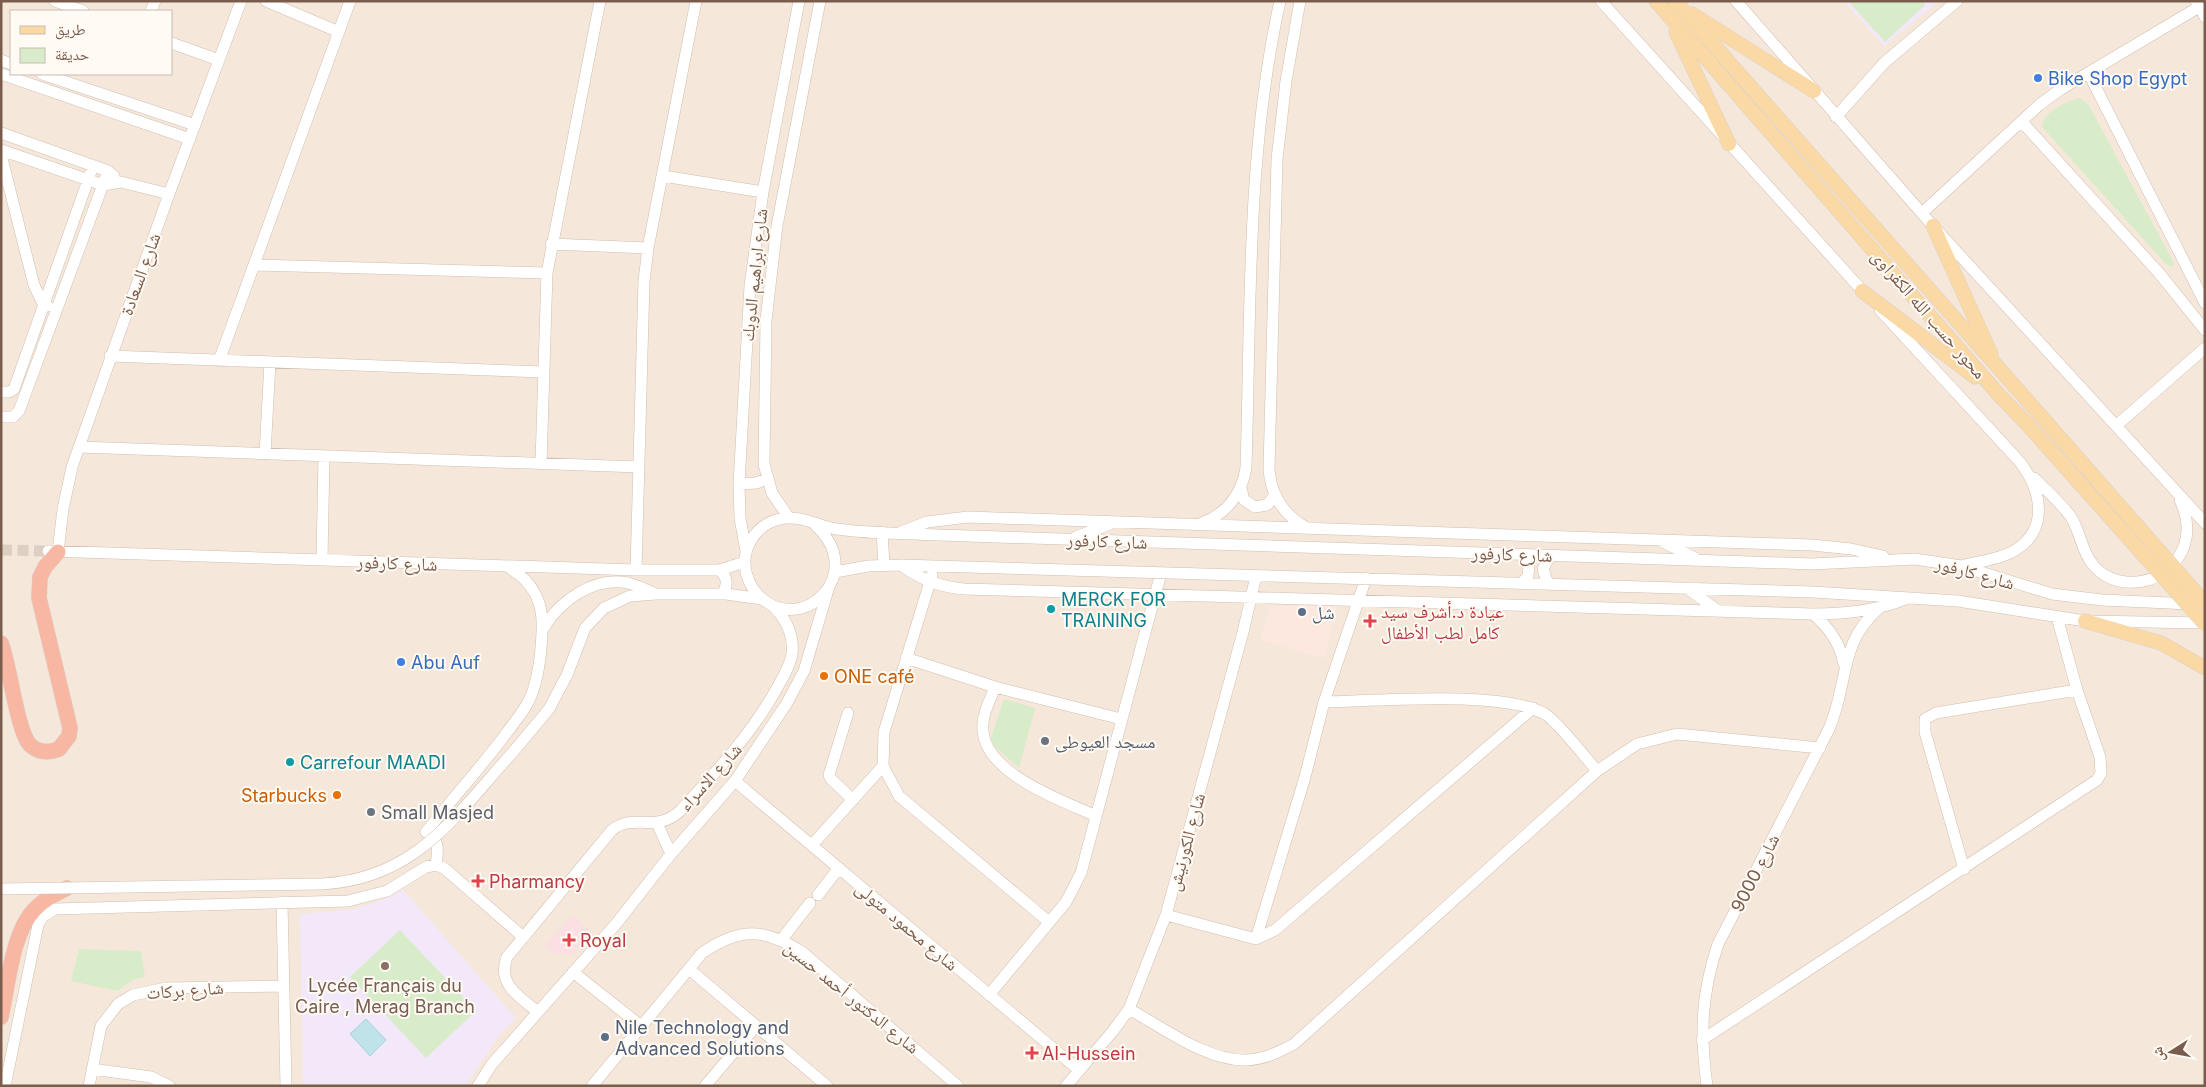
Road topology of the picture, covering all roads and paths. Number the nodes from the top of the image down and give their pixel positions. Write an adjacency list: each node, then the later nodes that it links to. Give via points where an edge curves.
1 (55, 1): 17 (street)
2 (241, 1): 21 (street, شارع السعادة)
3 (266, 1): 19 (street)
4 (350, 1): 19 (street)
5 (600, 1): 44 (street)
6 (696, 1): 36 (street)
7 (799, 1): 40 (street, شارع ابراهيم الدوبك)
8 (820, 1): 69 (street, شارع ابراهيم الدوبك, via 777,226 769,288 764,449)
9 (1280, 1): 71 (street, via 1265,78 1256,158 1246,468)
10 (1300, 1): 73 (street, via 1281,120 1275,199 1269,469)
11 (1601, 1): 31 (street)
12 (1656, 1): 16 (main road, محور حسب الله الكفراوى)
13 (1736, 1): 25 (street)
14 (1957, 1): 26 (street, via 1884,63)
15 (2197, 4): 18 (street); 23 (street)
16 (1674, 7): 25 (main road); 31 (main road); 57 (main road, محور حسب الله الكفراوى); 60 (main road, محور حسب الله الكفراوى)
17 (80, 10)
18 (2205, 17)
19 (339, 32): 46 (street)
20 (172, 43): 21 (street)
21 (219, 60): 28 (street, شارع السعادة)
22 (1, 74): 30 (street)
23 (2089, 74): 27 (street, via 2053,95); 49 (street)
24 (45, 75): 28 (street)
25 (1814, 91): 26 (street)
26 (1836, 117): 42 (street)
27 (2022, 122): 42 (street); 52 (street, via 2159,273)
28 (195, 124): 30 (street, شارع السعادة)
29 (1, 133): 34 (street)
30 (190, 138): 41 (street, شارع السعادة)
31 (1729, 144): 48 (street)
32 (1, 150): 37 (street)
33 (1, 154): 50 (street, via 34,285)
34 (93, 166): 35 (street); 37 (street)
35 (108, 171): 38 (street); 39 (street)
36 (663, 176): 40 (street); 45 (street)
37 (87, 181): 39 (street); 50 (street)
38 (121, 182): 39 (street); 41 (street)
39 (103, 186): 51 (street)
40 (763, 192): 70 (street, شارع ابراهيم الدوبك, via 750,286)
41 (169, 194): 54 (street, شارع السعادة)
42 (1922, 214): 43 (street)
43 (1933, 226): 57 (main road); 62 (street)
44 (551, 244): 45 (street); 47 (street)
45 (648, 248): 67 (street)
46 (256, 265): 47 (street); 55 (street)
47 (547, 273): 58 (street)
48 (1862, 291): 60 (main road); 68 (street)
49 (2204, 301)
50 (44, 304): 51 (street); 59 (street, via 14,389)
51 (57, 309): 61 (street, via 18,410 13,417)
52 (2205, 330)
53 (2205, 348): 62 (street)
54 (110, 356): 55 (street); 63 (street, شارع السعادة)
55 (220, 361): 56 (street)
56 (270, 362): 58 (street); 64 (street)
57 (1998, 369): 117 (main road, محور حسب الله الكفراوى, bridge)
58 (543, 372): 66 (street)
59 (1, 392)
60 (1999, 395): 125 (main road, محور حسب الله الكفراوى, bridge)
61 (2, 421)
62 (2117, 425): 72 (street)
63 (79, 447): 64 (street); 86 (street, شارع السعادة, via 66,488)
64 (265, 454): 65 (street)
65 (324, 456): 66 (street); 91 (street)
66 (541, 464): 67 (street)
67 (638, 467): 98 (street)
68 (2028, 472): 72 (street, via 2077,526 2090,562 2109,577 2132,583 2156,578 2175,563 2186,541 2186,517); 97 (street, via 2038,496 2039,510 2037,524 2030,536 2009,553)
69 (767, 479): 70 (street); 74 (street, شارع ابراهيم الدوبك)
70 (739, 484): 89 (street, شارع ابراهيم الدوبك)
71 (1241, 488): 73 (street, via 1244,500 1255,507 1267,505); 77 (street, via 1224,511)
72 (2176, 494): 76 (street)
73 (1275, 495): 79 (street, via 1285,511)
74 (789, 518): 78 (street); 89 (street, via 767,524 751,540)
75 (1116, 522): 77 (street); 82 (street, via 954,518 927,522); 83 (street)
76 (2205, 523)
77 (1199, 524): 79 (street)
78 (815, 525): 81 (street, شارع كارفور); 100 (street, via 832,545)
79 (1308, 528): 80 (street)
80 (1388, 530): 84 (street); 85 (street)
81 (882, 532): 82 (street, شارع كارفور); 93 (street)
82 (900, 532): 83 (street, شارع كارفور)
83 (1070, 540): 85 (street, شارع كارفور)
84 (1659, 540): 90 (street, via 1832,546); 92 (street)
85 (1410, 549): 87 (street, شارع كارفور)
86 (53, 551): 91 (street, شارع كارفور); 127 (highway, via 38,588 70,728 69,736 59,749 43,752 25,737)
87 (1521, 555): 88 (street, شارع كارفور); 105 (street, via 1530,566)
88 (1550, 556): 92 (street, شارع كارفور); 106 (street, via 1543,570)
89 (746, 557): 99 (street, شارع كارفور); 114 (street, via 749,583)
90 (1892, 558): 92 (street, شارع كارفور, via 1812,564); 97 (street, شارع كارفور)
91 (322, 560): 95 (street, شارع كارفور)
92 (1699, 560)
93 (884, 565): 94 (street, شارع كارفور); 100 (street, شارع كارفور)
94 (901, 565): 96 (street, شارع كارفور); 104 (street)
95 (506, 566): 98 (street, شارع كارفور); 126 (street, via 520,574 535,592 543,614)
96 (934, 566): 101 (street, شارع كارفور); 104 (street)
97 (1960, 566): 116 (street, شارع كارفور, via 2052,594)
98 (636, 570): 99 (street, شارع كارفور)
99 (719, 570): 110 (street, via 726,580)
100 (835, 572): 107 (street)
101 (1160, 573): 102 (street, شارع كارفور); 111 (street)
102 (1256, 576): 103 (street, شارع كارفور); 113 (street, شارع الكورنيش)
103 (1366, 578): 105 (street, شارع كارفور); 115 (street)
104 (930, 582): 111 (street, via 964,589); 128 (street)
105 (1522, 583): 106 (street, شارع كارفور)
106 (1548, 584): 108 (street, شارع كارفور)
107 (828, 588): 118 (street, via 820,598 804,606 785,609); 140 (street, شارع الاسراء, via 804,671 787,703)
108 (1687, 588): 112 (street, شارع كارفور); 120 (street)
109 (656, 594): 110 (street); 126 (street, via 627,583 595,586 566,601); 149 (street, bridge, via 616,600 593,617 578,641 567,676 549,709 424,848 393,868 358,880 322,884)
110 (722, 594): 114 (street)
111 (1155, 595): 113 (street); 136 (street)
112 (1910, 597): 119 (street); 122 (street, شارع كارفور, via 1991,605)
113 (1251, 598): 115 (street); 152 (street, شارع الكورنيش)
114 (762, 599): 118 (street)
115 (1357, 600): 120 (street); 133 (street)
116 (2165, 603): 117 (street, شارع كارفور); 124 (street, via 2172,610)
117 (2205, 603)
118 (773, 605): 143 (street, شارع الاسراء, via 787,624 792,639 790,662 780,683 731,756 676,815)
119 (1879, 608): 121 (street); 130 (street, شارع 9000, via 1852,641)
120 (1718, 611): 121 (street)
121 (1814, 614): 130 (street, via 1835,638)
122 (2057, 617): 123 (street, شارع كارفور); 132 (street)
123 (2085, 621): 124 (street, شارع كارفور); 129 (main road, via 2161,643)
124 (2169, 623): 125 (street, شارع كارفور)
125 (2205, 623)
126 (542, 630): 146 (street, via 538,673 526,706 427,830 436,841)
127 (1, 643)
128 (906, 658): 131 (street); 138 (street, via 884,732)
129 (2205, 668)
130 (1845, 669): 137 (street, شارع 9000, via 1838,710)
131 (995, 687): 136 (street); 142 (street, via 983,726 986,744 992,754 1027,784)
132 (2077, 690): 148 (street, via 2100,757 2101,773 2097,780); 148 (street, via 1936,713 1925,720 1925,732)
133 (1324, 702): 134 (street, via 1462,700 1507,702); 156 (street)
134 (1533, 708): 139 (street, via 1547,715); 156 (street, via 1274,930)
135 (848, 713): 141 (street, via 829,775)
136 (1121, 719): 142 (street)
137 (1820, 748): 139 (street, via 1677,734 1637,744); 166 (street, شارع 9000, via 1718,944 1702,1005)
138 (883, 766): 141 (street); 153 (street, via 898,796)
139 (1597, 771): 161 (street, via 1294,1044 1271,1055 1246,1060 1221,1057 1198,1048)
140 (734, 781): 144 (street, شارع محمود متولى); 145 (street, شارع الاسراء)
141 (853, 800): 144 (street)
142 (1096, 816): 153 (street, via 1081,873 1066,902)
143 (657, 823): 145 (street); 154 (street, شارع الاسراء, via 626,822 612,830)
144 (812, 845): 147 (street, شارع محمود متولى)
145 (671, 854): 158 (street, شارع الاسراء)
146 (436, 865): 151 (street, via 426,867 387,891 362,899); 154 (street, via 444,868)
147 (839, 868): 155 (street); 160 (street, شارع محمود متولى)
148 (1964, 869): 166 (street)
149 (67, 888): 150 (street, bridge); 163 (highway, via 42,902 24,923)
150 (1, 889)
151 (282, 902): 159 (street); 171 (street, via 64,907 48,912 38,925)
152 (1166, 915): 156 (street); 161 (street, شارع الكورنيش)
153 (1049, 922): 160 (street)
154 (522, 936): 162 (street, شارع الاسراء, via 507,957 504,975 513,992)
155 (782, 939): 157 (street, شارع الدكتور أحمد حسين, via 740,934 702,953); 169 (street, شارع الدكتور أحمد حسين, via 802,952)
156 (1256, 939)
157 (689, 970): 164 (street, شارع الدكتور أحمد حسين); 165 (street)
158 (573, 972): 162 (street, شارع الاسراء); 164 (street)
159 (284, 986): 167 (street, شارع بركات, via 166,988 133,995 118,1004 101,1026); 174 (street)
160 (989, 995): 168 (street, شارع محمود متولى)
161 (1129, 1009): 168 (street, شارع الكورنيش)
162 (537, 1011): 175 (street, شارع الاسراء, via 492,1064)
163 (1, 1017)
164 (641, 1026): 176 (street, شارع الدكتور أحمد حسين)
165 (756, 1026): 177 (street); 178 (street)
166 (1702, 1040): 170 (street, شارع 9000)
167 (92, 1069): 172 (street, شارع بركات); 173 (street, via 151,1077)
168 (1079, 1070): 179 (street, شارع الكورنيش)
169 (954, 1084)
170 (1705, 1085)
171 (5, 1086)
172 (89, 1086)
173 (169, 1086)
174 (286, 1086)
175 (478, 1086)
176 (592, 1086)
177 (705, 1086)
178 (827, 1086)
179 (1066, 1086)

